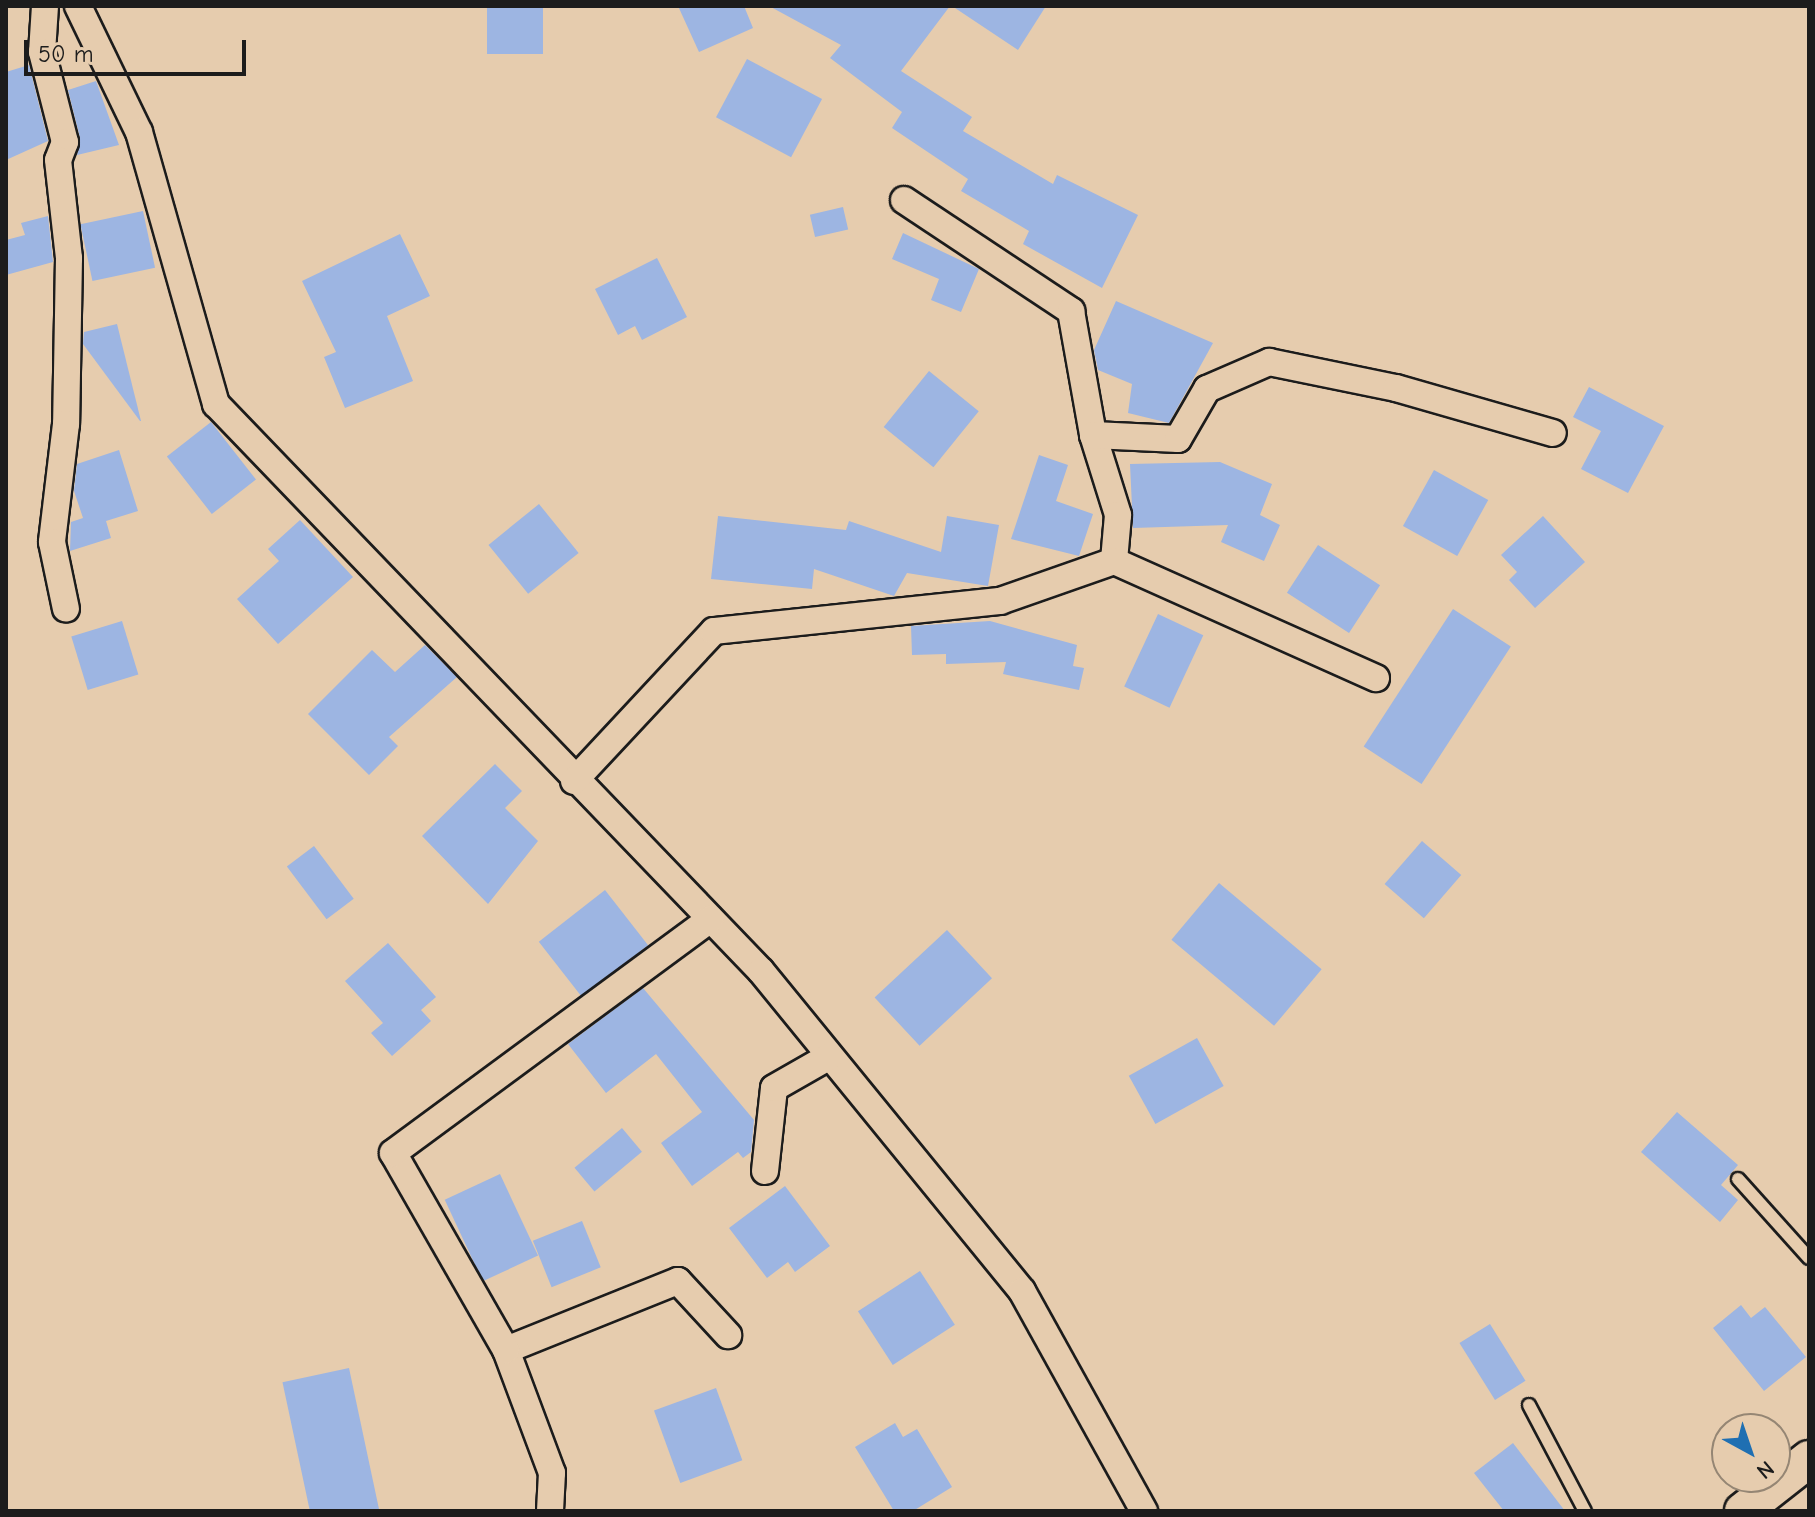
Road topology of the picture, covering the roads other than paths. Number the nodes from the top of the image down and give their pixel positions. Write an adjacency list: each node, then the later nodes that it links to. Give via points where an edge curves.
1 (45, 6): 7 (street, via 42,52 65,142 58,160 69,258 66,424 52,542)
2 (78, 6): 9 (street, via 139,132 216,404)
3 (904, 200): 5 (street, via 1071,311)
4 (1553, 433): 5 (street, via 1396,388 1269,362 1207,389 1178,439)
5 (1093, 435): 6 (street, via 1118,515)
6 (1114, 561): 8 (street); 9 (street, via 1000,601 714,631)
7 (66, 609)
8 (1376, 678)
9 (574, 781): 10 (street)
10 (710, 919): 11 (street); 16 (street, via 393,1153)
11 (830, 1056): 12 (street, via 774,1088); 20 (street, via 1022,1291)
12 (765, 1171)
13 (1738, 1179): 14 (lane)
14 (1809, 1258)
15 (728, 1335): 16 (street, via 678,1281)
16 (506, 1350): 19 (street, via 552,1473)
17 (1529, 1405): 21 (lane)
18 (1809, 1459): 22 (street)
19 (550, 1511)
20 (1144, 1511)
21 (1585, 1511)
22 (1743, 1511)

